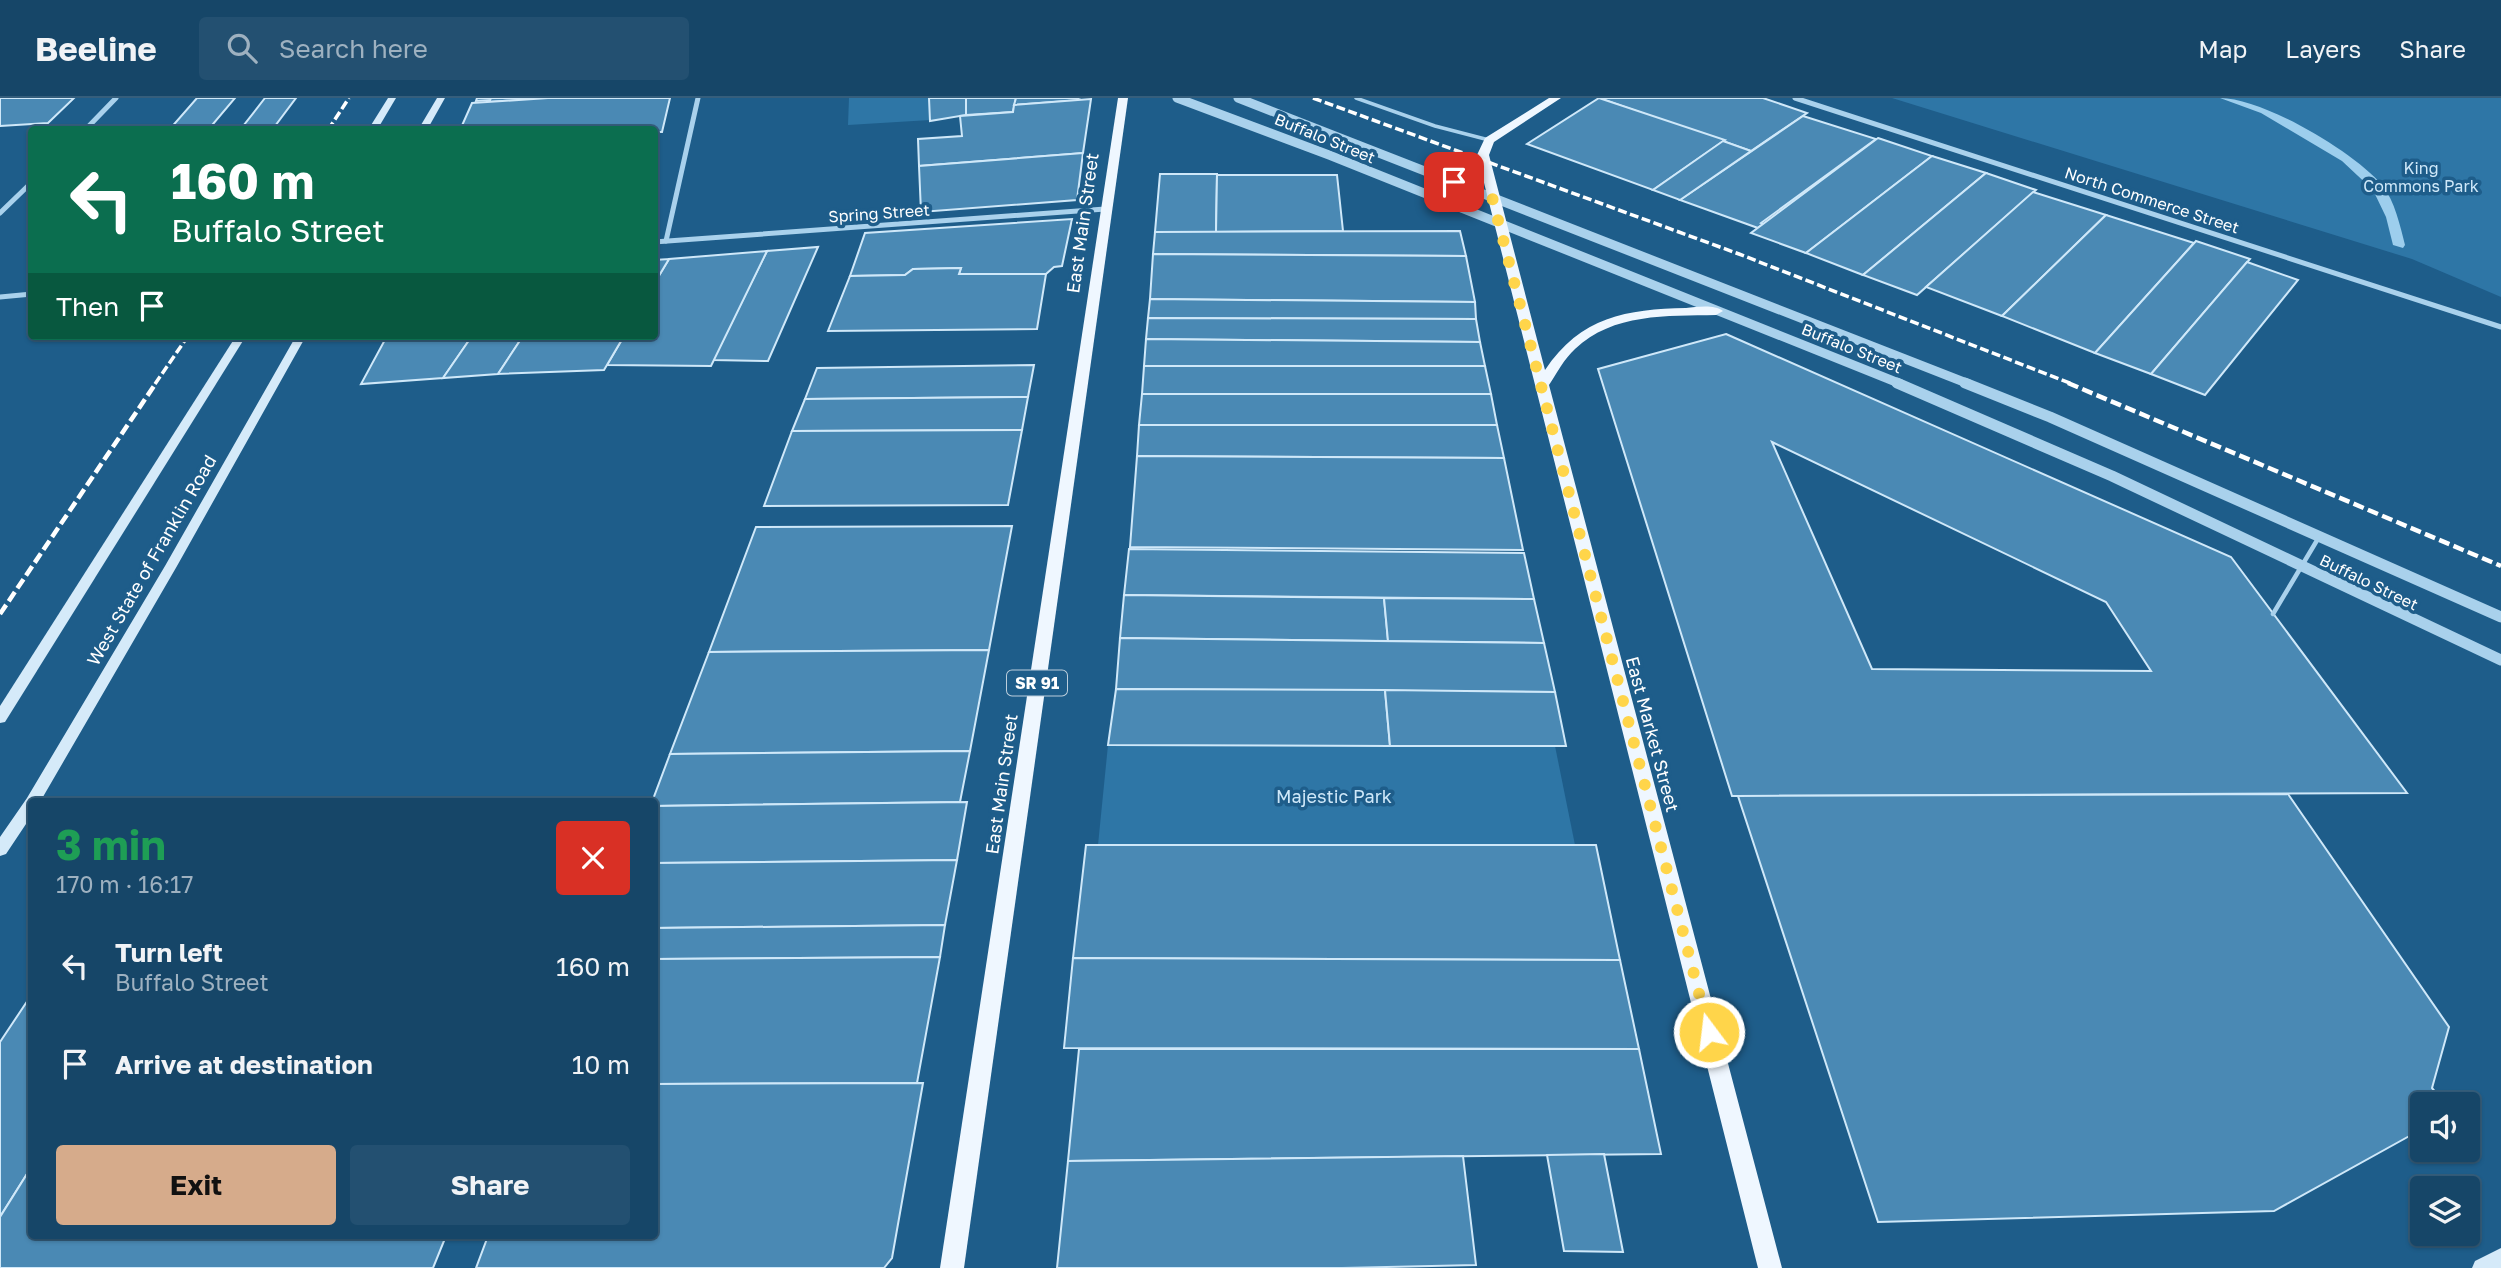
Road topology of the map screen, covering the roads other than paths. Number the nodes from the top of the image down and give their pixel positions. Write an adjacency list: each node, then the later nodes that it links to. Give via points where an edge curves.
1 (116, 98): 11 (street)
2 (392, 98): 12 (main road)
3 (441, 98): 13 (main road)
4 (698, 98): 20 (street)
5 (1123, 98): 17 (main road, East Main Street / SR 91)
6 (1177, 98): 19 (street, Buffalo Street)
7 (1238, 98): 16 (street, Buffalo Street)
8 (1356, 98): 14 (lane)
9 (1556, 98): 14 (main road)
10 (1795, 98): 25 (street, North Commerce Street)
11 (89, 126)
12 (374, 126)
13 (424, 126)
14 (1489, 140): 16 (main road, East Market Street, via 1483,155)
15 (28, 186): 18 (street)
16 (1492, 197): 19 (main road, East Market Street); 29 (street, Buffalo Street, via 2050,417)
17 (1105, 209): 20 (street, Spring Street); 39 (main road, East Main Street / SR 91)
18 (0, 213)
19 (1498, 217): 24 (street, Buffalo Street); 28 (main road, East Market Street)
20 (666, 241): 21 (street, Spring Street)
21 (658, 242)
22 (28, 294): 23 (street)
23 (0, 297)
24 (1716, 310): 28 (main road, via 1644,314 1607,322 1569,347); 30 (street, Buffalo Street, via 2055,450)
25 (2501, 327)
26 (238, 340): 34 (main road)
27 (299, 340): 35 (main road, West State of Franklin Road)
28 (1541, 386): 40 (main road, East Market Street)
29 (2319, 537): 30 (lane); 32 (street, Buffalo Street)
30 (2302, 567): 31 (lane); 33 (street, Buffalo Street)
31 (2273, 614)
32 (2501, 617)
33 (2501, 660)
34 (0, 718)
35 (34, 798)
36 (28, 808): 37 (main road, West State of Franklin Road)
37 (0, 850)
38 (2501, 1258): 41 (main road)
39 (952, 1268)
40 (1770, 1268)
41 (2482, 1268)

